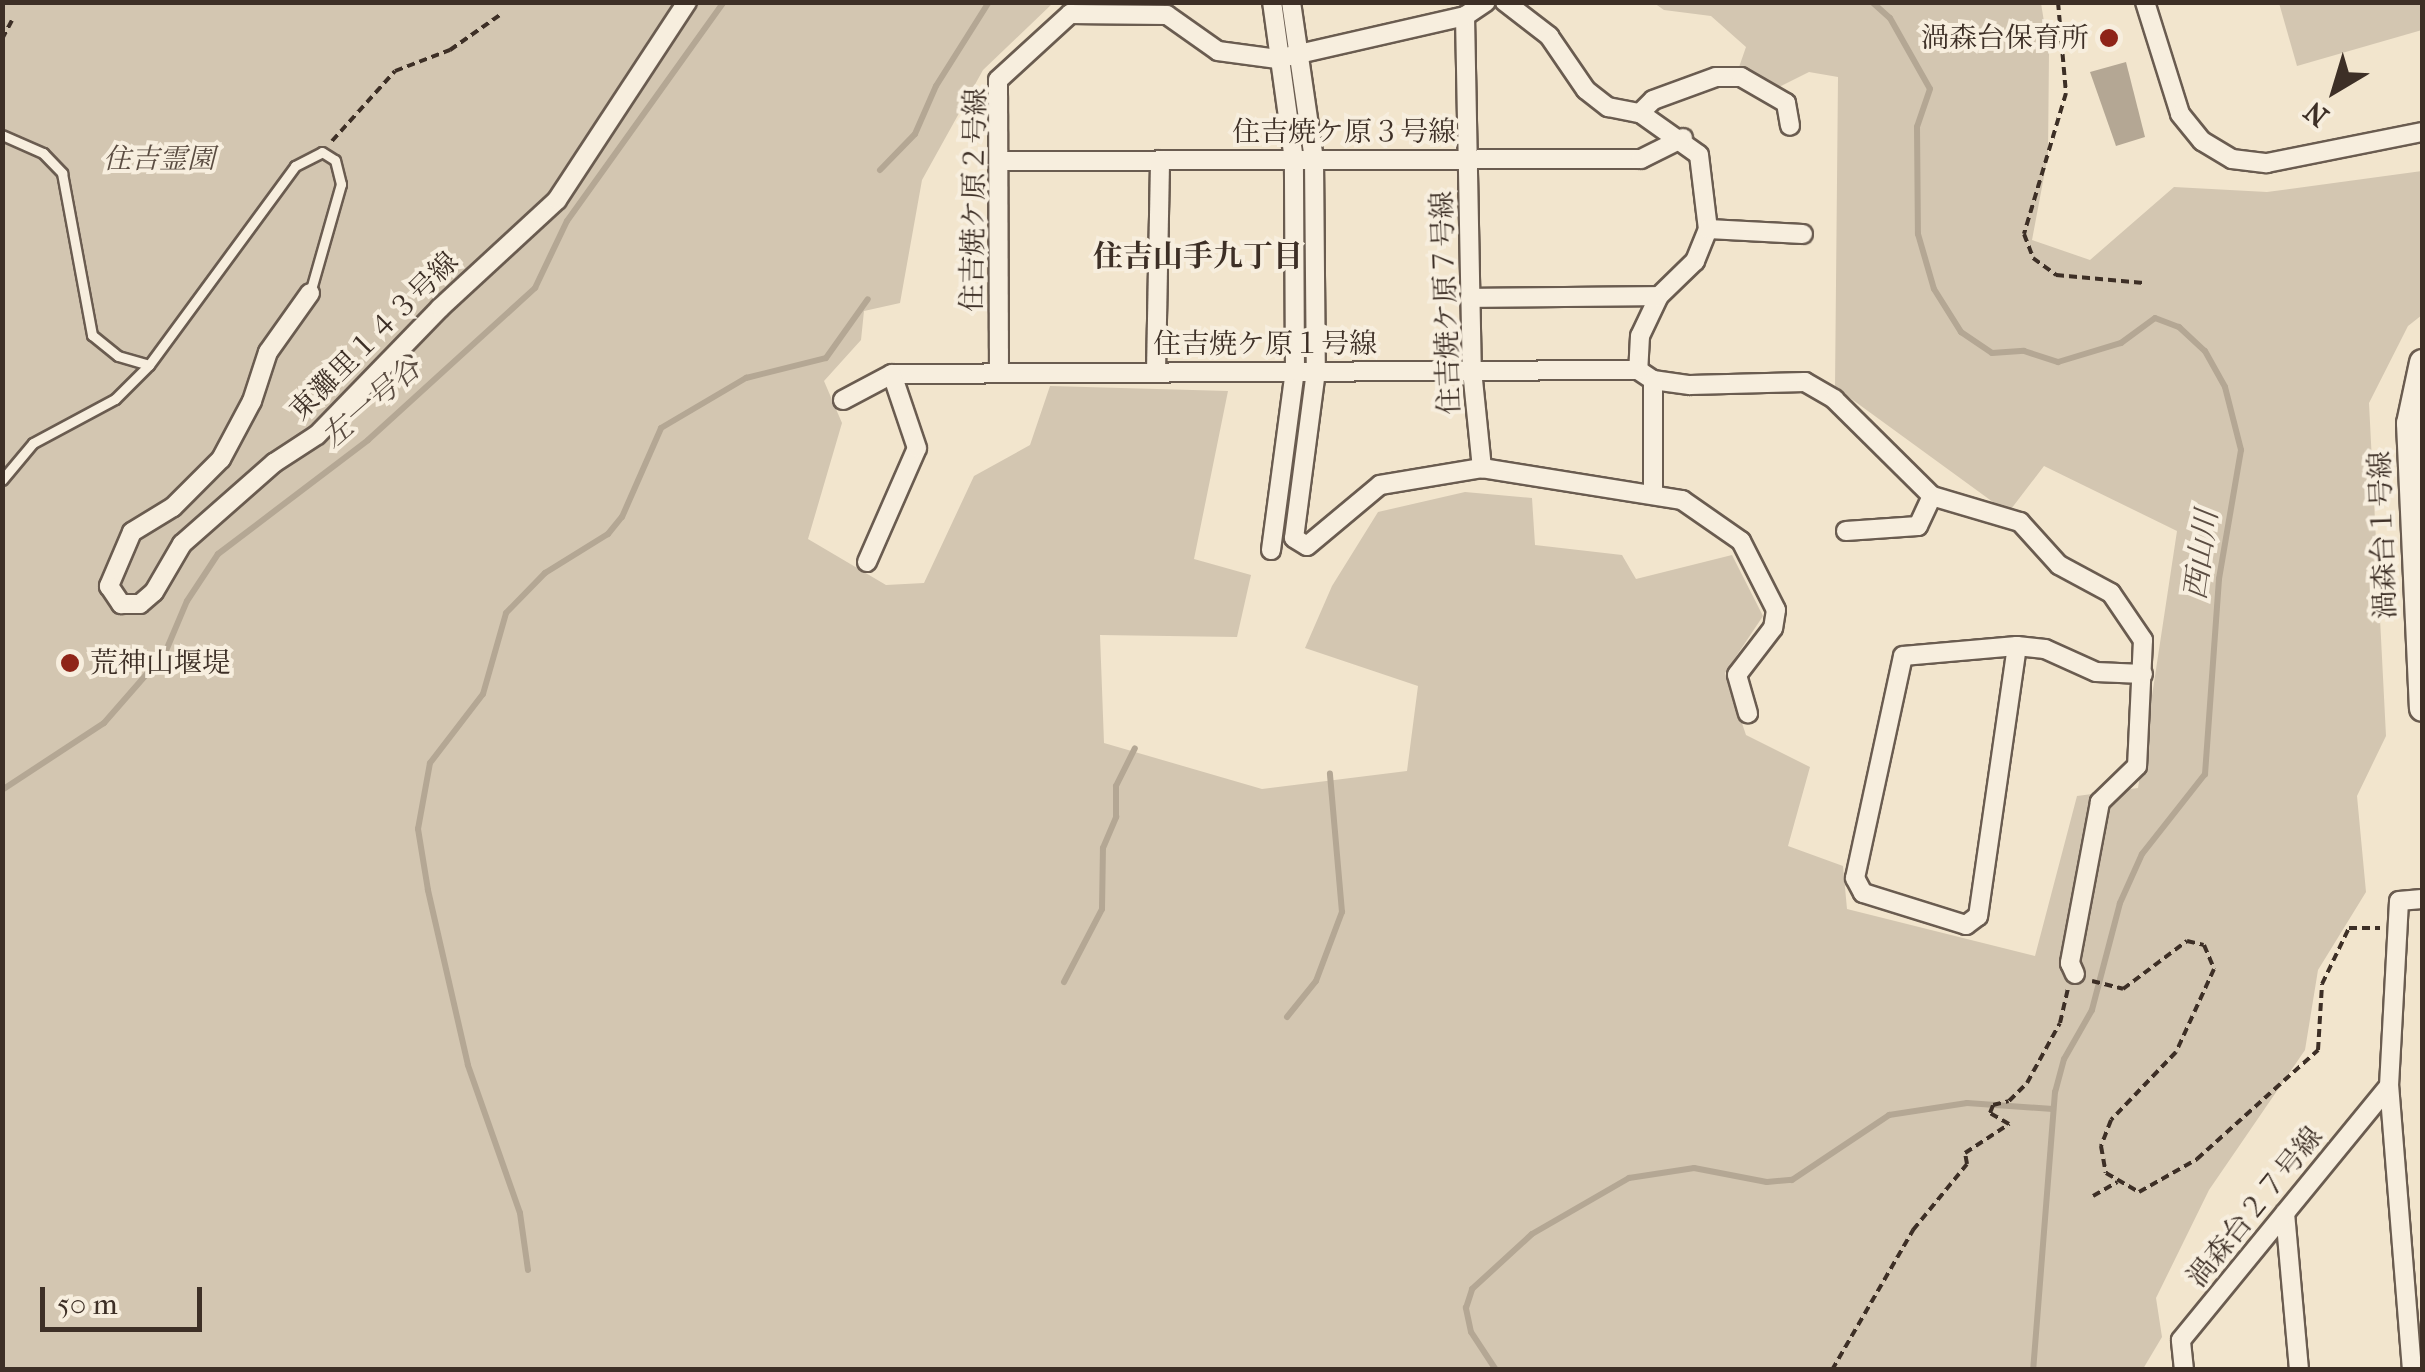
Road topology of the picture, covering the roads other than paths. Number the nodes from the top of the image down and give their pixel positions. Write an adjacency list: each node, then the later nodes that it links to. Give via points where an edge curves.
1 (688, 2): 22 (street, 東灘里１４３号線, via 557,200 440,308 318,436 274,463 182,544 154,592 140,604 121,604 109,586 132,532 173,508 221,459 252,401 268,352)
2 (1272, 2): 9 (street)
3 (1291, 2): 8 (street)
4 (1486, 2): 7 (street, 住吉焼ケ原２号線)
5 (1506, 2): 10 (street, via 1549,36 1586,90 1608,106)
6 (2145, 2): 12 (street, via 2180,114 2202,141 2232,159 2268,163)
7 (1465, 16): 8 (street, 住吉焼ケ原２号線); 15 (street, 住吉焼ケ原７号線)
8 (1302, 53): 9 (street, 住吉焼ケ原２号線); 18 (street)
9 (1277, 58): 17 (street, via 1287,81); 19 (street, 住吉焼ケ原２号線, via 1218,51 1168,16 1070,14 998,80)
10 (1640, 114): 11 (street, via 1653,100 1716,77 1741,77 1786,103); 14 (street)
11 (1790, 126)
12 (2422, 132)
13 (2, 135): 26 (lane, via 43,152 62,173 92,336 118,356)
14 (1683, 138): 15 (street, 住吉焼ケ原３号線, via 1641,159); 20 (street, via 1700,155)
15 (1469, 159): 18 (street, 住吉焼ケ原３号線); 24 (street, 住吉焼ケ原７号線)
16 (1160, 160): 17 (street, 住吉焼ケ原３号線); 19 (street, 住吉焼ケ原３号線); 30 (street)
17 (1294, 160): 18 (street, 住吉焼ケ原３号線); 28 (street)
18 (1314, 160): 29 (street)
19 (1000, 161): 31 (street, 住吉焼ケ原２号線)
20 (1708, 229): 21 (street); 23 (street, via 1696,261)
21 (1803, 234)
22 (310, 293): 26 (lane, via 341,184 335,160 322,152 296,166)
23 (1660, 296): 24 (street); 33 (street, via 1640,336)
24 (1470, 298): 27 (street, 住吉焼ケ原７号線)
25 (2422, 362): 35 (street, 渦森台１号線)
26 (148, 365): 37 (lane, via 116,400 33,443)
27 (1472, 370): 29 (street, 住吉焼ケ原１号線); 33 (street, 住吉焼ケ原１号線); 36 (street, 住吉焼ケ原７号線)
28 (1295, 371): 29 (street, 住吉焼ケ原１号線); 30 (street, 住吉焼ケ原１号線); 42 (street)
29 (1316, 371): 36 (street, via 1294,538 1308,546 1380,485)
30 (1156, 372): 31 (street, 住吉焼ケ原１号線)
31 (999, 373): 32 (street, 住吉焼ケ原１号線)
32 (892, 374): 34 (street, 住吉焼ケ原１号線); 43 (street, via 917,448)
33 (1646, 375): 38 (street); 39 (street, 住吉焼ケ原１号線, via 1806,382 1834,399)
34 (843, 400)
35 (2416, 423): 41 (street, 渦森台１号線)
36 (1482, 468): 38 (street)
37 (2, 480)
38 (1653, 492): 48 (street, via 1705,512 1741,540 1762,575 1776,610 1772,628 1737,674)
39 (1932, 496): 40 (street, via 1918,526); 46 (street, via 2020,522 2059,564 2110,593 2143,640)
40 (1846, 532)
41 (2418, 533): 44 (street, 渦森台１号線)
42 (1272, 550)
43 (867, 562)
44 (2420, 644): 47 (street, 渦森台１号線)
45 (2017, 646): 45 (street, via 1978,916 1966,924 1863,893 1855,878 1902,656); 46 (street, via 2045,649 2096,672)
46 (2143, 674): 50 (street, via 2137,766 2100,802 2070,963)
47 (2422, 708)
48 (1748, 713)
49 (2422, 898): 51 (street, via 2399,901)
50 (2080, 976)
51 (2390, 1086): 52 (street, 渦森台２７号線); 55 (street)
52 (2285, 1213): 53 (street, 渦森台２７号線, via 2181,1340); 54 (street)
53 (2184, 1370)
54 (2299, 1370)
55 (2412, 1370)

